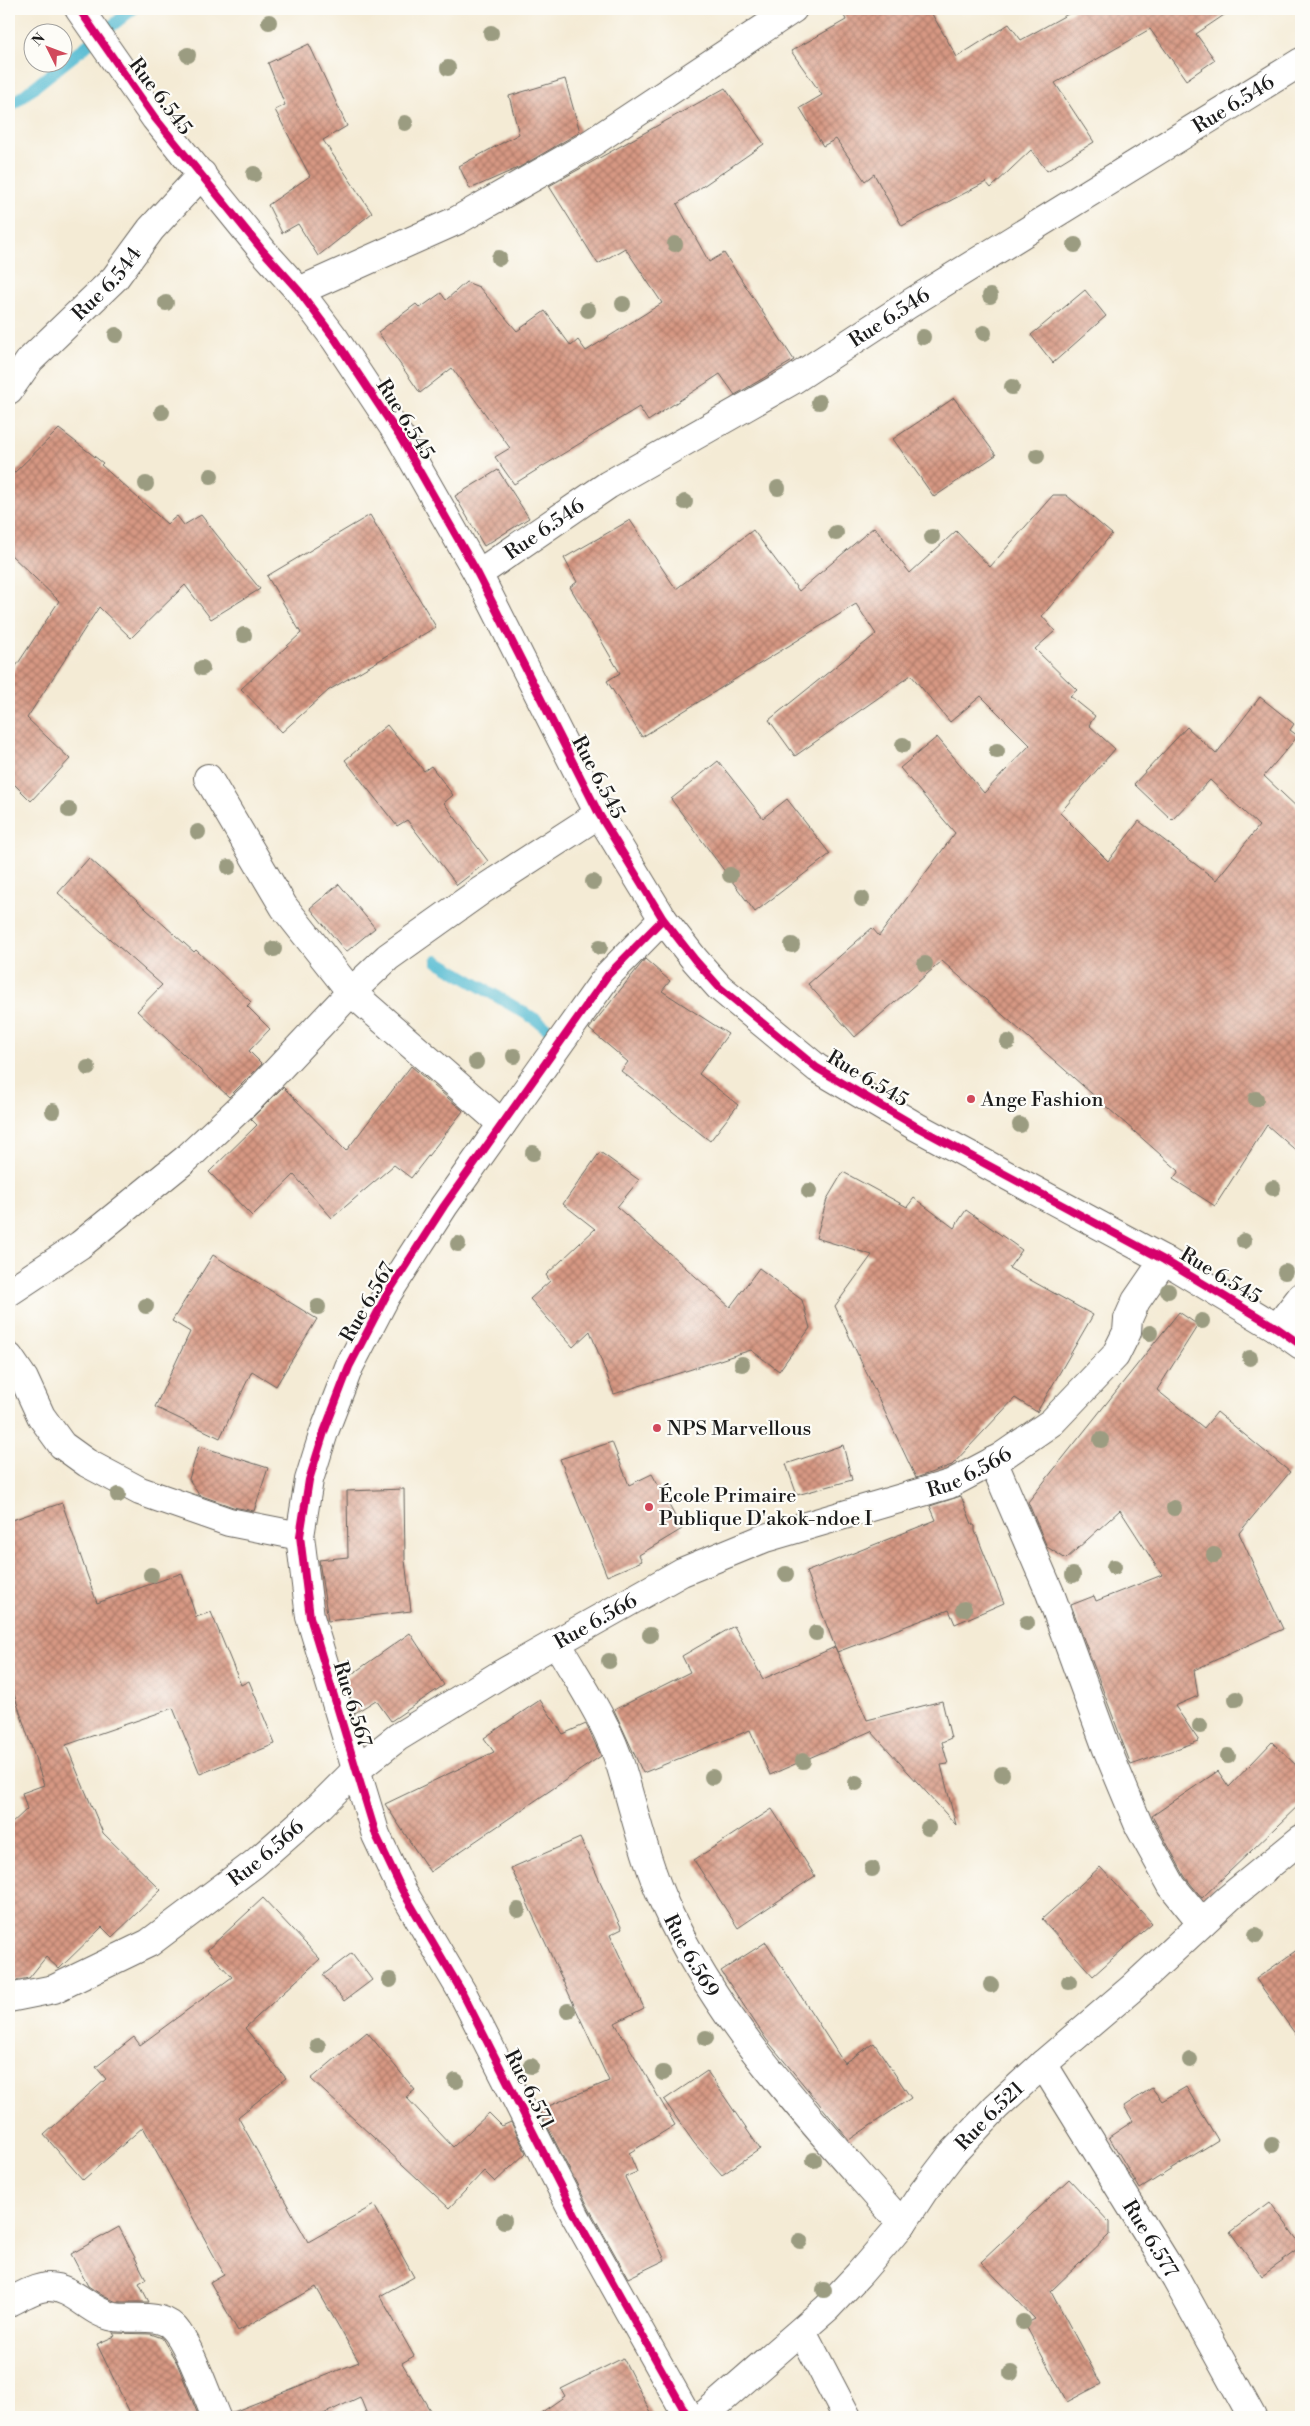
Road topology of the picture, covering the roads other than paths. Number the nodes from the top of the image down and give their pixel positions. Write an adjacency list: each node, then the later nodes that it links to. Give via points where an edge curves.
1 (79, 9): 4 (street, Rue 6.545, via 155,118)
2 (793, 9): 5 (street, via 551,167 458,220)
3 (1301, 62): 7 (street, Rue 6.546, via 793,380 608,485)
4 (202, 174): 5 (street, Rue 6.545); 6 (street, Rue 6.544, via 151,228 115,278 30,360)
5 (299, 291): 7 (street, Rue 6.545, via 400,437)
6 (9, 390)
7 (478, 574): 9 (street, Rue 6.545)
8 (208, 778): 11 (street, via 284,907)
9 (599, 814): 10 (street, Rue 6.545); 11 (street, via 388,957)
10 (663, 919): 12 (street, Rue 6.567, via 608,976); 13 (street, Rue 6.545, via 720,987 816,1068)
11 (351, 992): 12 (street); 14 (street, via 253,1096 186,1159 80,1245)
12 (502, 1124): 20 (street, Rue 6.567, via 386,1296 349,1366 309,1480)
13 (1164, 1260): 16 (street, Rue 6.545); 19 (street, Rue 6.566, via 1136,1301 1128,1319 1127,1332 1115,1356 1052,1422)
14 (9, 1292)
15 (1301, 1297): 16 (street)
16 (1277, 1328): 17 (street, Rue 6.545)
17 (1301, 1345)
18 (9, 1356): 20 (street, via 41,1416 62,1445 87,1463 140,1491 229,1522)
19 (993, 1461): 21 (street, Rue 6.566, via 950,1484 765,1538 682,1572); 24 (street, via 1050,1592 1103,1740 1139,1826 1172,1886)
20 (300, 1536): 22 (street, Rue 6.567, via 310,1617)
21 (557, 1643): 22 (street, Rue 6.566, via 424,1721); 27 (street, Rue 6.569, via 607,1733 621,1766 627,1794 665,1906 696,1966 741,2034 797,2104)
22 (356, 1770): 25 (street, Rue 6.566, via 254,1864 149,1943 54,1989); 31 (street, Rue 6.571, via 376,1835 402,1890 462,1992 576,2217)
23 (1301, 1839): 24 (street, Rue 6.521)
24 (1202, 1924): 26 (street, Rue 6.521)
25 (9, 1998)
26 (1043, 2064): 27 (street, Rue 6.521, via 952,2154); 34 (street, Rue 6.577, via 1176,2279)
27 (902, 2224): 29 (street, Rue 6.521, via 859,2274)
28 (9, 2302): 30 (street, via 47,2287 63,2290 113,2317 153,2319 172,2325 182,2336)
29 (802, 2330): 32 (street, Rue 6.521); 33 (street)
30 (216, 2417)
31 (688, 2417)
32 (702, 2417)
33 (847, 2417)
34 (1252, 2417)

